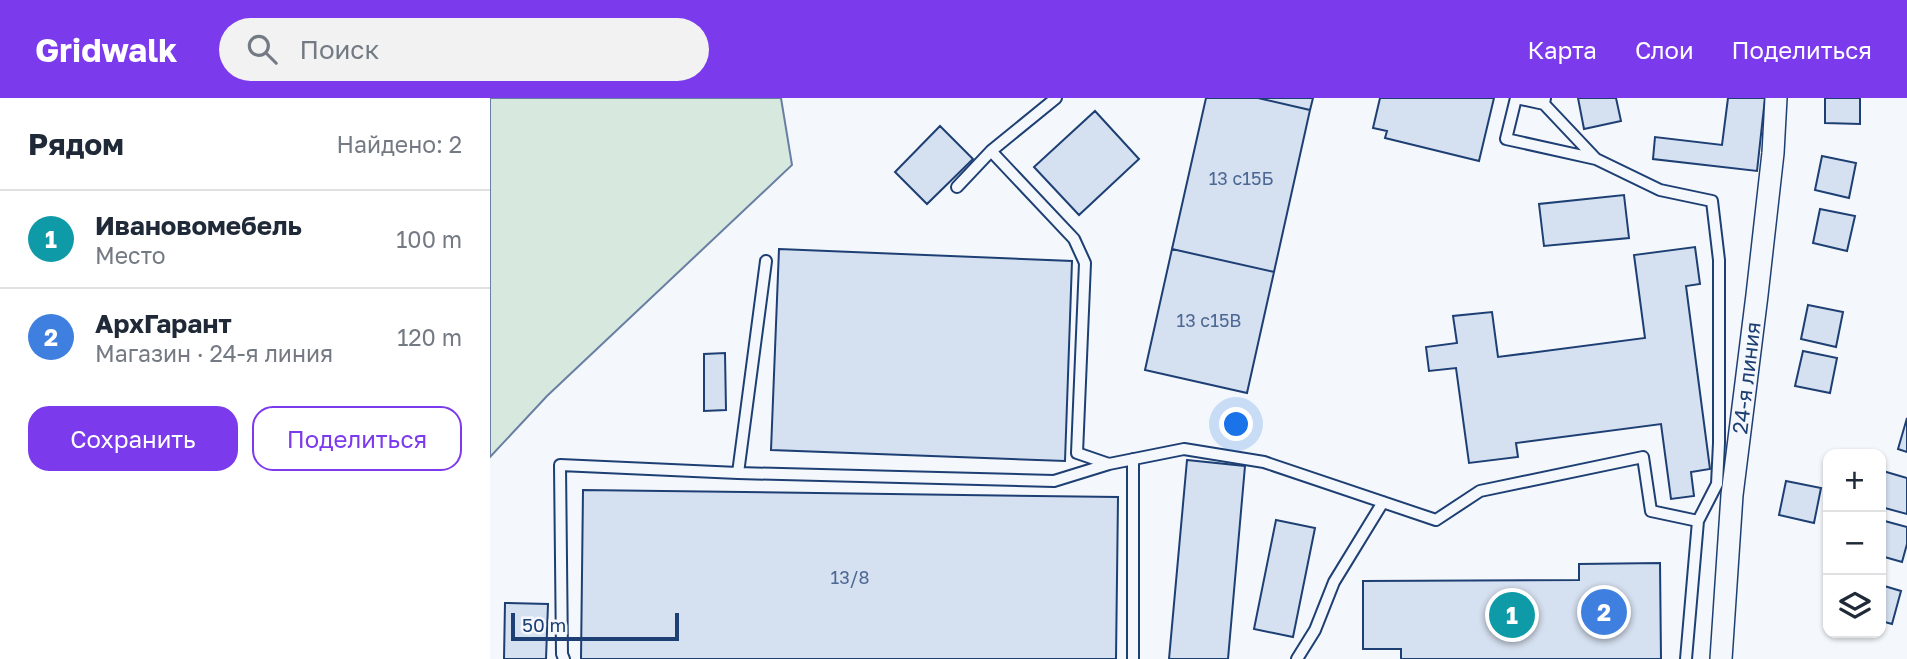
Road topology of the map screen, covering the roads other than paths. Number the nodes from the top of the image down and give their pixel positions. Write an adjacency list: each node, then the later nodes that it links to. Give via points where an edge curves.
1 (1056, 98): 5 (lane)
2 (1516, 98): 4 (lane); 6 (lane, via 1506,139)
3 (1776, 98): 18 (street, 24-я линия, via 1732,495)
4 (1545, 101): 6 (lane)
5 (991, 151): 7 (lane); 10 (lane, via 1073,239 1085,263 1077,453)
6 (1596, 159): 13 (lane, via 1660,190 1712,201 1719,260 1719,443 1717,484)
7 (957, 187)
8 (766, 261): 11 (lane)
9 (1133, 459): 10 (lane); 12 (lane, via 1184,449 1264,462); 15 (lane)
10 (1109, 464): 11 (lane, via 1054,481)
11 (738, 472): 14 (lane, via 560,466)
12 (1383, 502): 13 (lane, via 1436,520 1480,491 1643,457 1651,511); 16 (lane, via 1334,582 1315,630)
13 (1698, 521): 17 (lane)
14 (564, 659)
15 (1133, 659)
16 (1297, 659)
17 (1686, 659)
18 (1721, 659)

